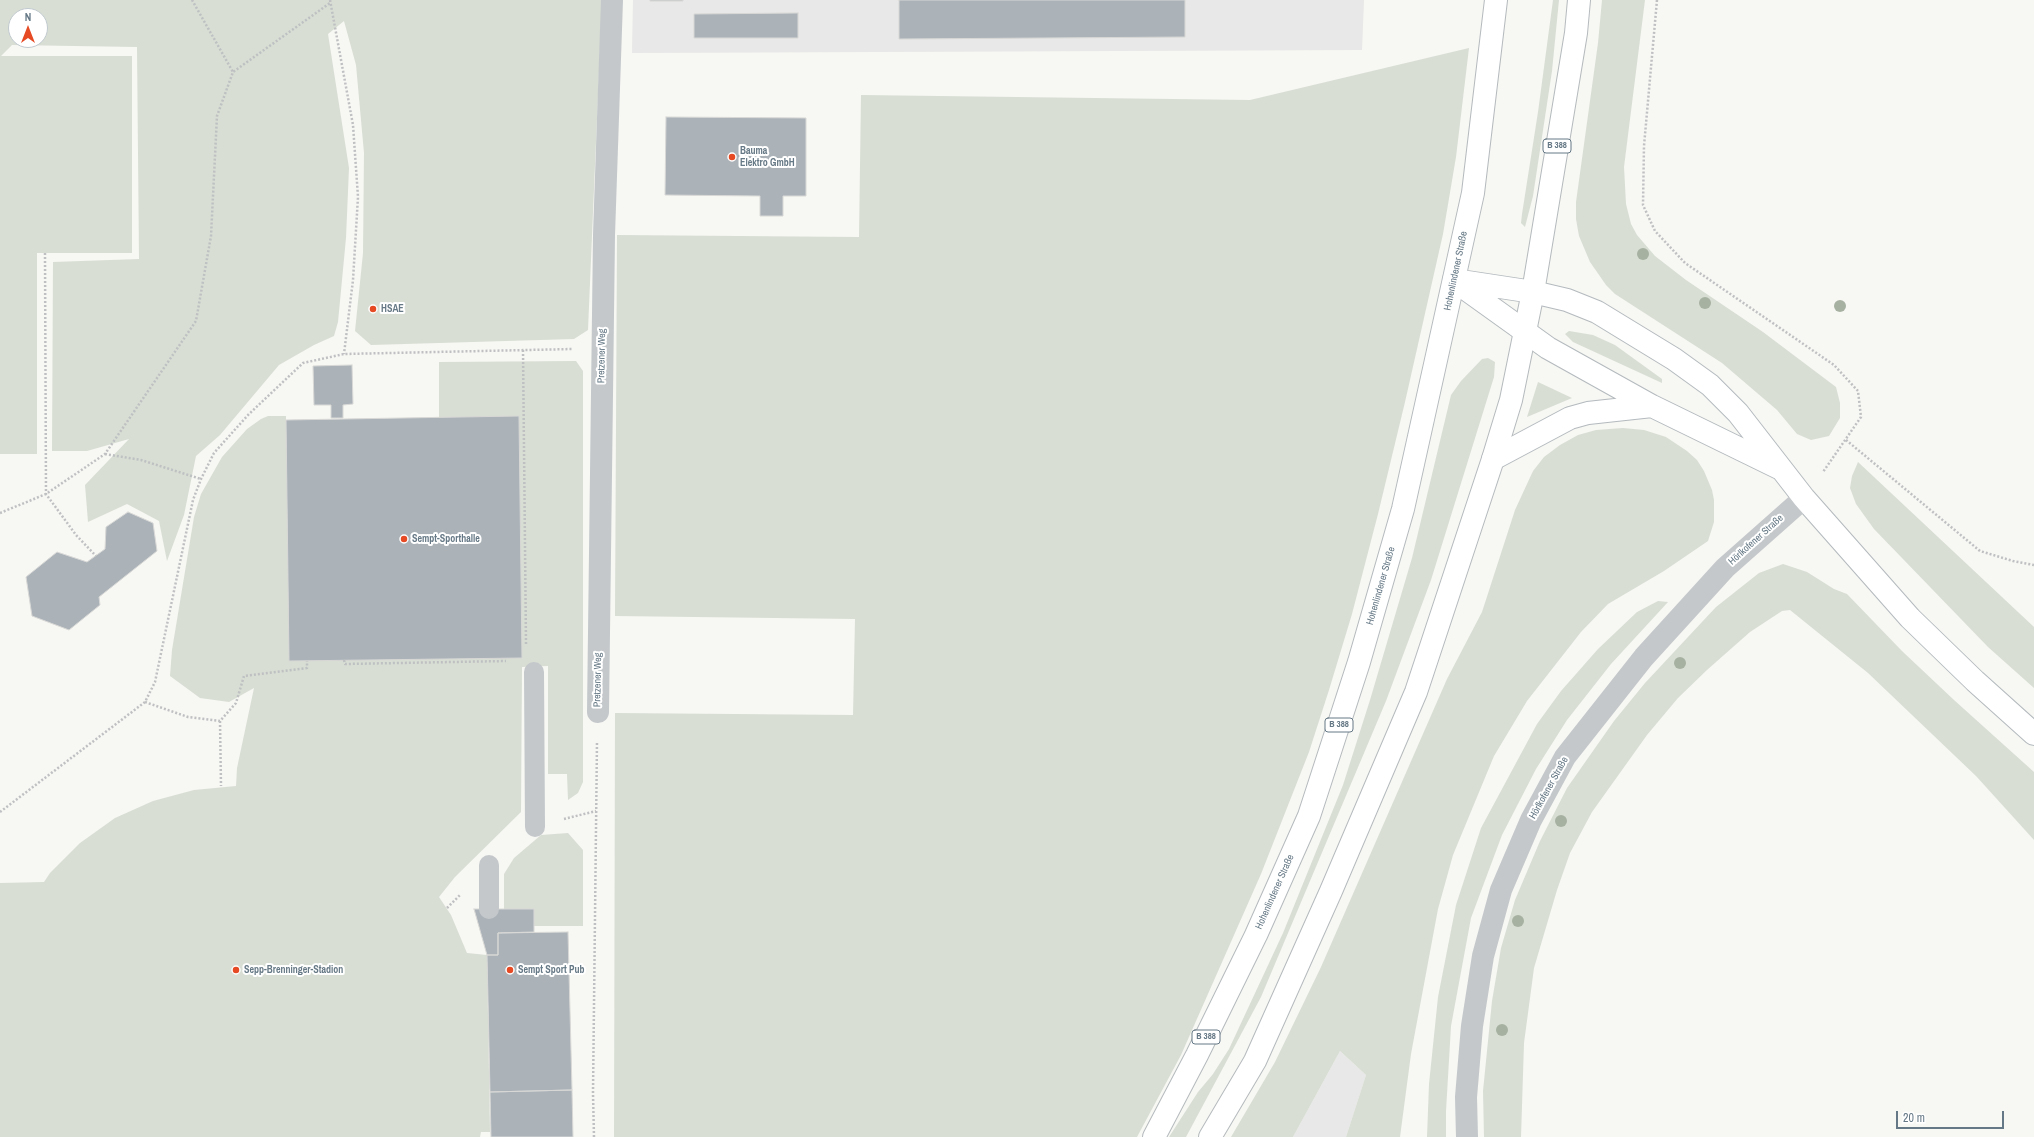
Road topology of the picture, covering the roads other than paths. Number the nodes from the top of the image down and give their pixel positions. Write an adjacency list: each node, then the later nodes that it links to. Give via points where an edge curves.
1 (612, 0): 12 (street, Pretzener Weg, via 604,235)
2 (1496, 0): 4 (main road, Hohenlindener Straße / B 388, via 1473,193)
3 (1579, 0): 5 (main road, B 388, via 1576,33)
4 (1454, 280): 5 (main road); 6 (main road); 17 (main road, Hohenlindener Straße / B 388, via 1402,509 1359,662 1309,816 1253,942)
5 (1533, 292): 6 (main road, B 388); 9 (main road, via 1567,300 1597,312 1704,380 1738,413)
6 (1525, 333): 7 (main road); 8 (main road, B 388, via 1511,400)
7 (1652, 406): 8 (main road, via 1588,413 1570,418); 9 (main road)
8 (1493, 459): 18 (main road, B 388, via 1416,692 1255,1061)
9 (1783, 471): 10 (main road)
10 (1804, 498): 13 (main road, via 1910,618); 19 (street, Hörlkofener Straße, via 1726,568 1644,657 1565,757 1531,820 1501,890 1483,956 1471,1034 1466,1097)
11 (534, 672): 14 (lane)
12 (598, 712)
13 (2034, 734)
14 (535, 828)
15 (489, 865): 16 (lane)
16 (489, 909)
17 (1154, 1137)
18 (1210, 1137)
19 (1467, 1137)

